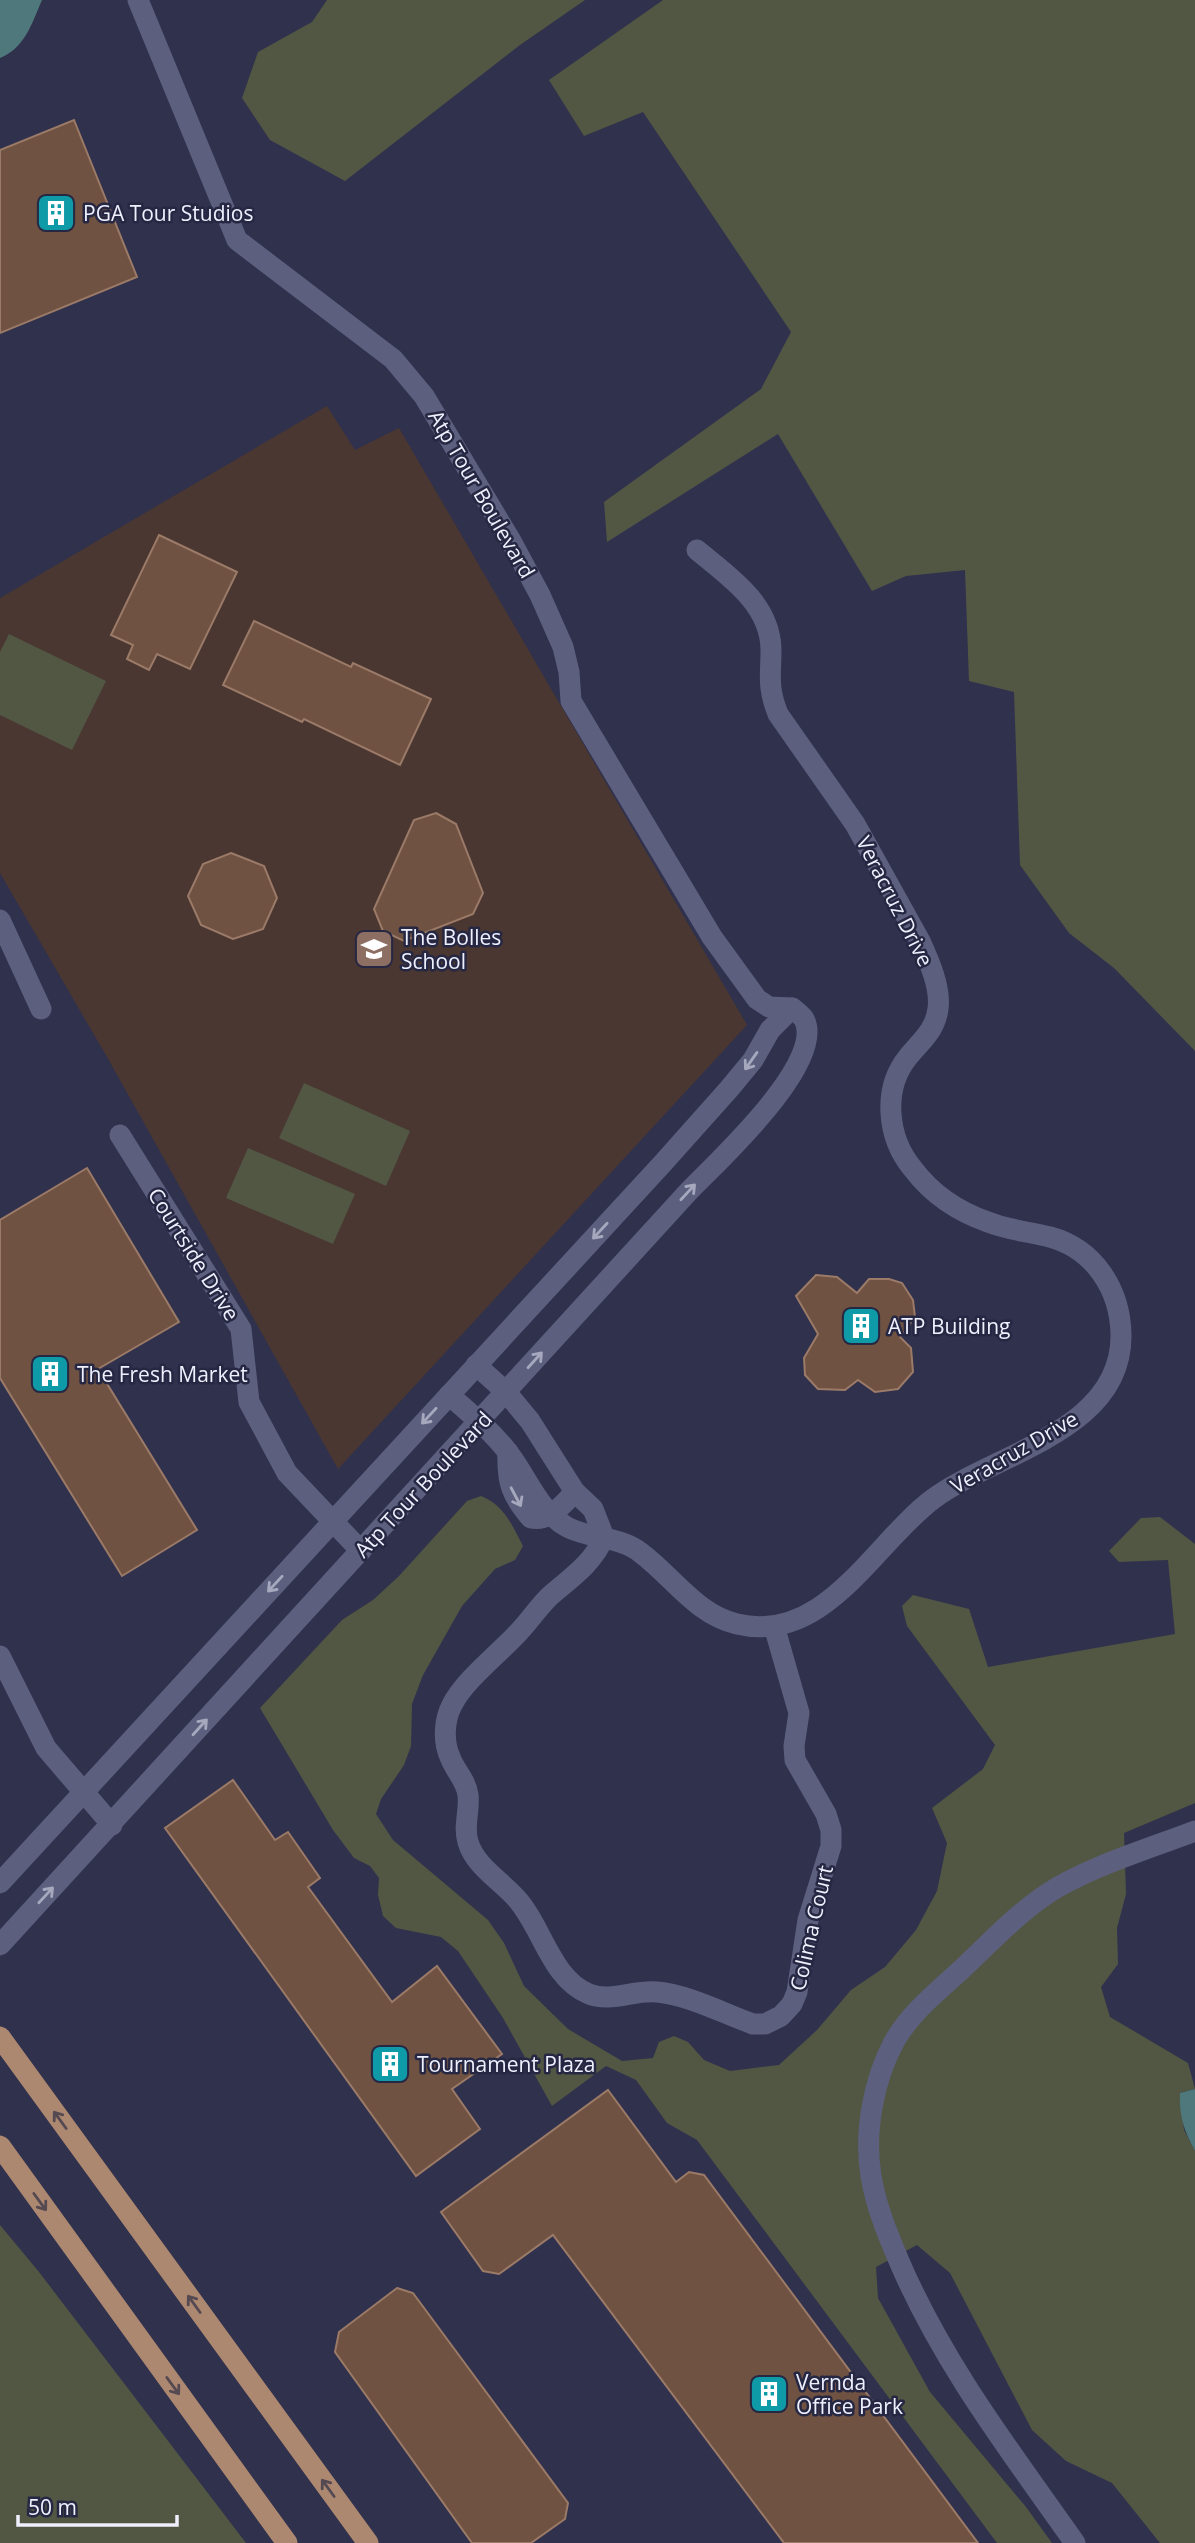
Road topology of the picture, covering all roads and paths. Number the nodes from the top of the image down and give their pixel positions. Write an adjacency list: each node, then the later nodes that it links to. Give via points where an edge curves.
1 (138, 0): 4 (street, Atp Tour Boulevard, via 237,240 393,359 424,396 540,595 563,646 571,701 698,913 757,999 769,1007)
2 (697, 550): 19 (street, Veracruz Drive, via 756,603 771,647 770,685 778,714 855,824 928,958 937,988 936,1022 907,1057 892,1092 893,1132 902,1154 930,1188 969,1215 1077,1248 1107,1279 1121,1330 1114,1374 1085,1411 1038,1443 937,1496 912,1516 844,1589 790,1622)
3 (0, 920): 5 (street)
4 (792, 1008): 7 (street, Atp Tour Boulevard, one-way to 7, via 770,1030 754,1060 730,1089); 8 (street, Atp Tour Boulevard, one-way to 4, via 784,1087 806,1036 804,1020)
5 (41, 1009)
6 (120, 1135): 16 (street, Courtside Drive, via 241,1329 249,1402 287,1473)
7 (476, 1365): 8 (street); 9 (street, Atp Tour Boulevard)
8 (506, 1392): 10 (street, Atp Tour Boulevard); 12 (street)
9 (449, 1395): 10 (street, Veracruz Drive); 16 (street, Atp Tour Boulevard, one-way to 16)
10 (480, 1422): 11 (street, Veracruz Drive); 18 (street, Atp Tour Boulevard)
11 (508, 1452): 13 (street, Veracruz Drive); 15 (street, one-way to 15, via 507,1474 522,1507 531,1518)
12 (554, 1456): 13 (street); 14 (street)
13 (524, 1475): 15 (street, Veracruz Drive)
14 (575, 1492): 15 (street); 17 (street, via 593,1509)
15 (552, 1514): 17 (street, Veracruz Drive, via 568,1528)
16 (332, 1521): 18 (street, Courtside Drive); 21 (street, Atp Tour Boulevard, one-way to 21)
17 (604, 1537): 19 (street, Veracruz Drive, via 637,1549 713,1615 754,1627); 19 (street, Colima Court, via 588,1564 540,1606 452,1704 446,1741 466,1784 468,1843 482,1865 518,1899 562,1972 591,1995 671,1993 752,2024 765,2024 792,2004 831,1830 795,1760 799,1713)
18 (361, 1551): 22 (street, Atp Tour Boulevard, one-way to 18)
19 (774, 1626)
20 (0, 1656): 21 (street, via 46,1748)
21 (81, 1793): 22 (street); 24 (street, Atp Tour Boulevard)
22 (111, 1825): 25 (street, Atp Tour Boulevard, one-way to 22)
23 (1195, 1831): 30 (street, via 1059,1887 1030,1906 907,2022 885,2061 872,2108 869,2148 876,2200 910,2287 970,2393)
24 (0, 1883)
25 (0, 1945)
26 (0, 2037): 29 (main road, one-way to 26)
27 (0, 2146): 28 (main road, one-way to 28)
28 (287, 2543)
29 (368, 2543)
30 (1075, 2543)

